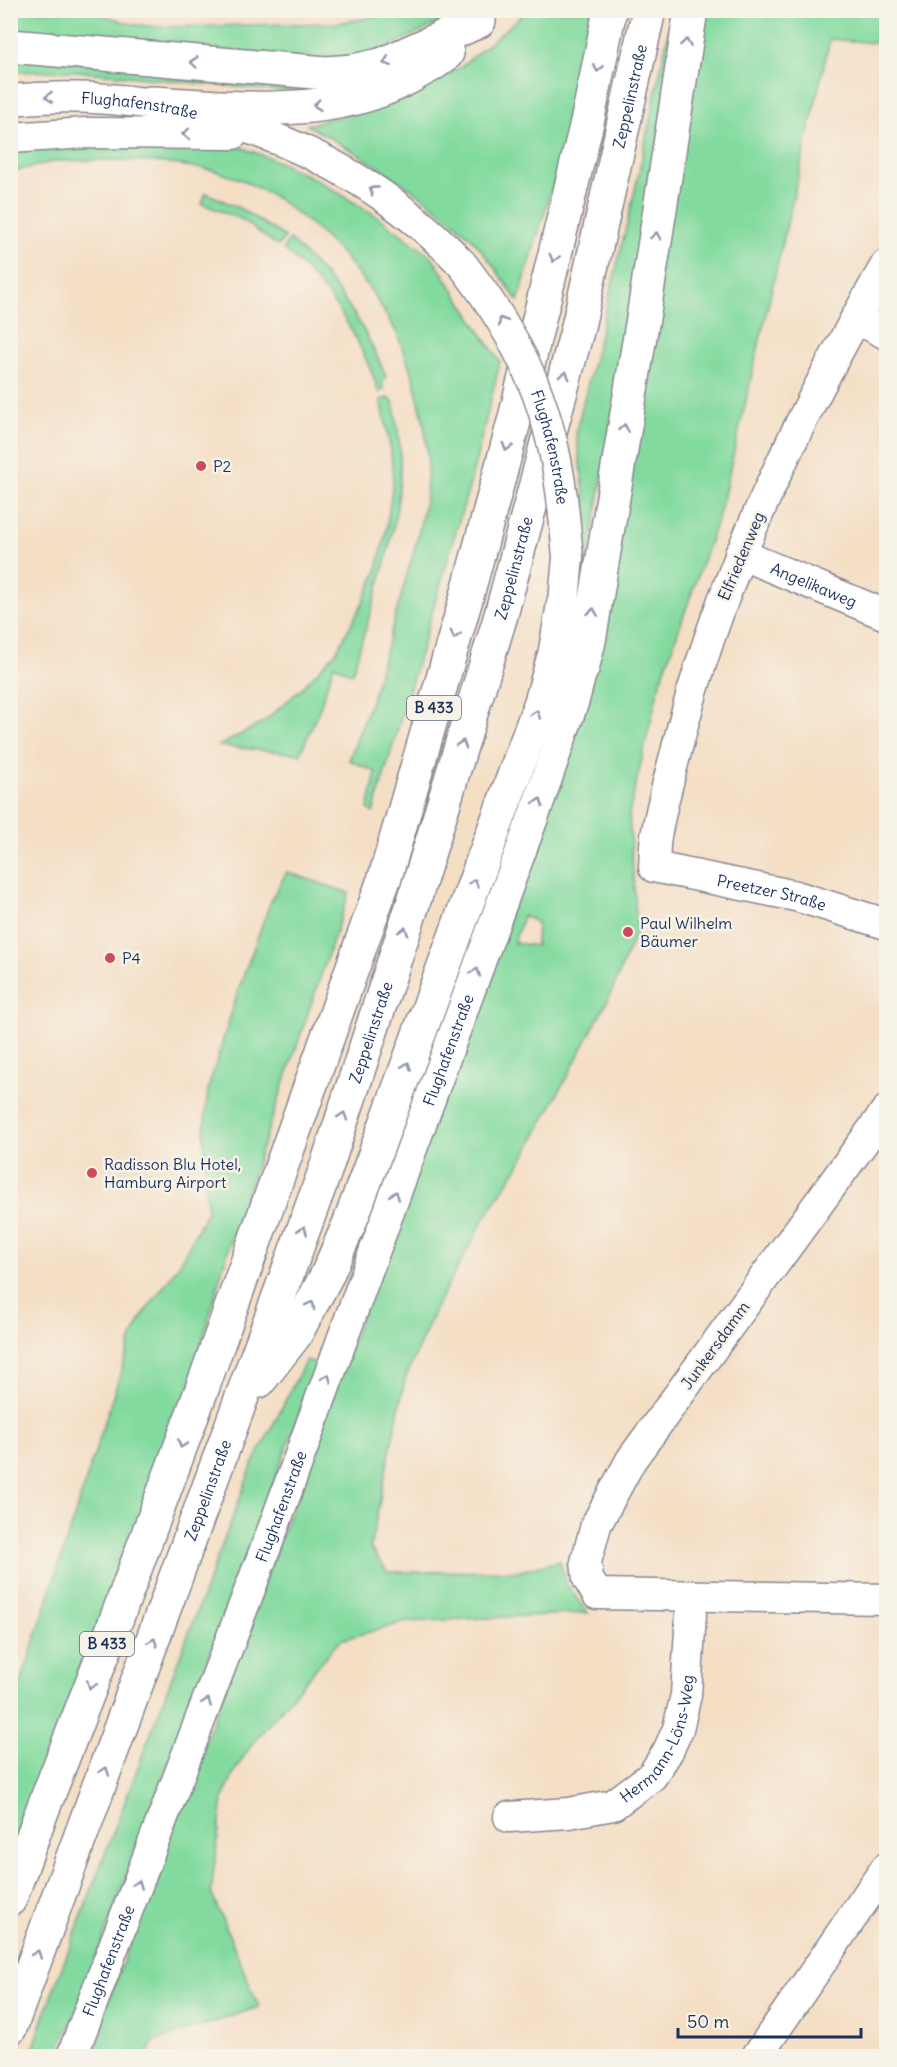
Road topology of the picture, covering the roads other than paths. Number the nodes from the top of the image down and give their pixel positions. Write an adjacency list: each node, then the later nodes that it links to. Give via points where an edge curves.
1 (610, 10): 25 (highway, B 433, one-way to 25, via 588,118 515,418 387,874 202,1389)
2 (649, 10): 20 (highway, Zeppelinstraße / B 433, one-way to 2, via 325,1171 402,938 501,615 578,327)
3 (691, 10): 16 (highway, one-way to 3)
4 (485, 16): 5 (highway, one-way to 5, via 381,65 326,73); 7 (highway, one-way to 7, via 441,59 374,94 317,106)
5 (10, 46)
6 (10, 100): 7 (street, Flughafenstraße, one-way to 6, via 56,97)
7 (150, 103): 8 (street, Flughafenstraße)
8 (266, 134): 9 (street, Flughafenstraße, one-way to 9, via 86,133); 14 (street, Flughafenstraße, one-way to 8, bridge, via 568,557 561,481 549,427 516,342 445,246 355,177)
9 (10, 138)
10 (886, 265): 11 (street, Elfriedenweg)
11 (856, 318): 12 (street); 13 (street, Elfriedenweg, via 794,437)
12 (886, 334)
13 (740, 554): 15 (street, Angelikaweg); 17 (street, Elfriedenweg, via 690,694 656,833)
14 (564, 601): 16 (street, Flughafenstraße); 20 (highway, one-way to 14, via 295,1335 350,1222 541,702)
15 (886, 615)
16 (582, 669): 27 (street, Flughafenstraße, one-way to 16, via 274,1526 538,804)
17 (654, 867): 18 (street, Preetzer Straße, via 796,896)
18 (886, 924)
19 (886, 1111): 21 (street, Junkersdamm, via 631,1460 596,1525 586,1562 588,1579 597,1594)
20 (241, 1404): 26 (highway, Zeppelinstraße / B 433, one-way to 20)
21 (693, 1597): 22 (street); 23 (street, Hermann-Löns-Weg, via 686,1695 678,1729 652,1776 613,1805 569,1813)
22 (886, 1599)
23 (509, 1816)
24 (886, 1868): 28 (street)
25 (10, 1899)
26 (10, 2028)
27 (72, 2056)
28 (757, 2056)

